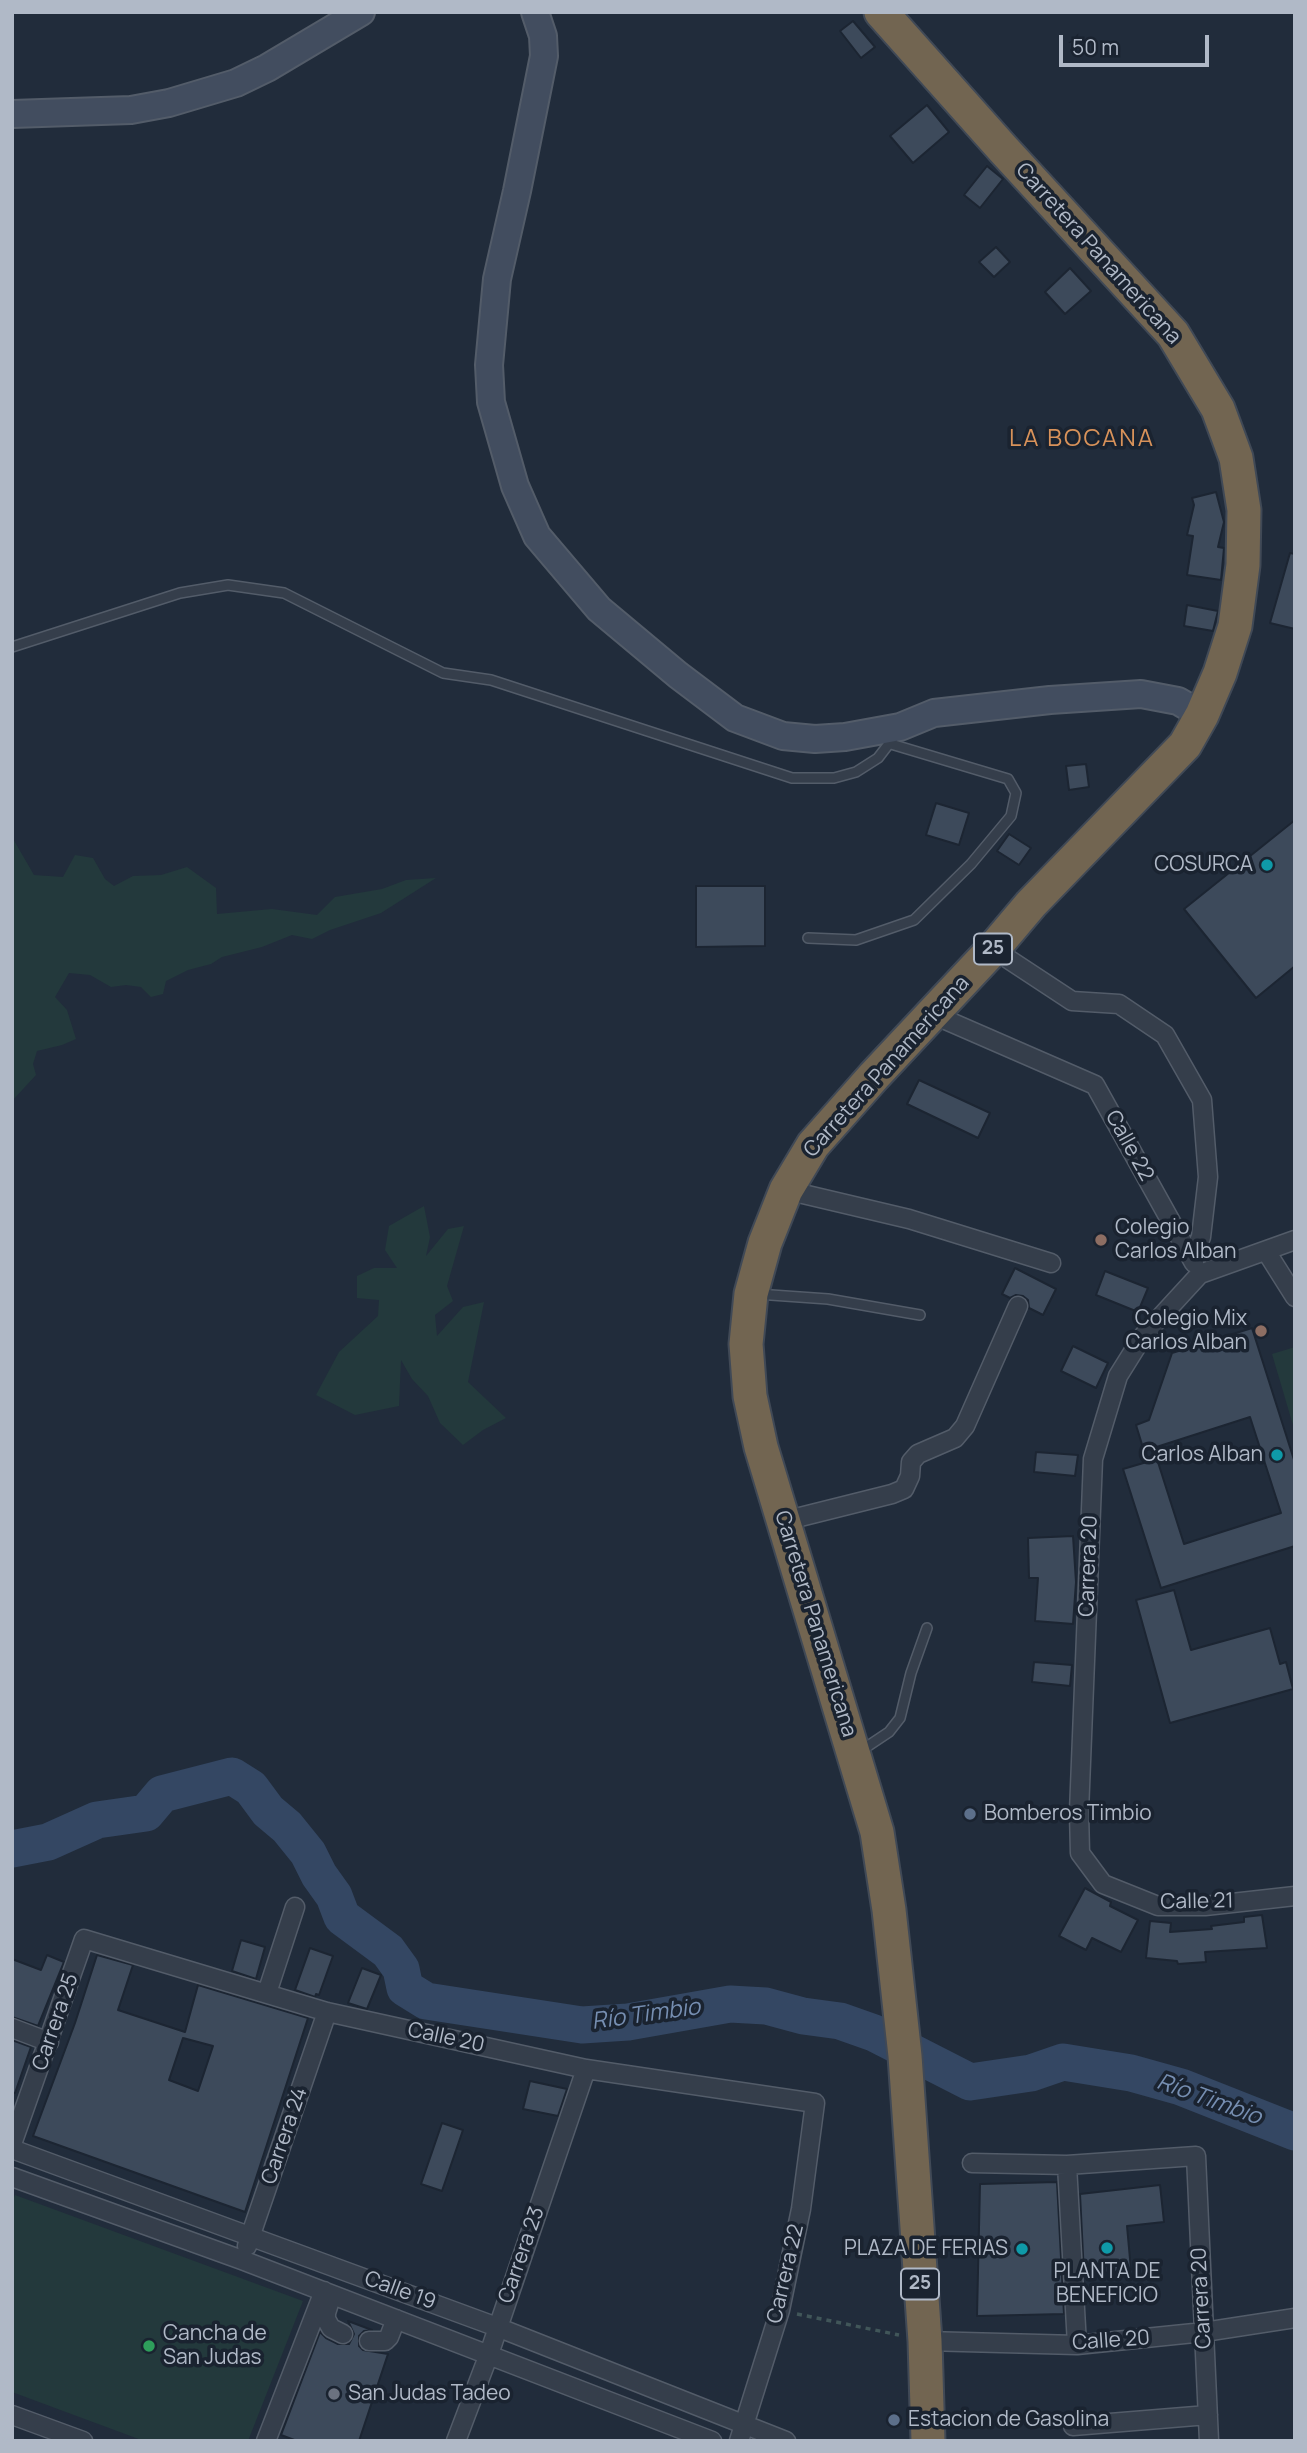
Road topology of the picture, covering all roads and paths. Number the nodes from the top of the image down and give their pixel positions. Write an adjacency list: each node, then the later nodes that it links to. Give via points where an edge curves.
1 (361, 12): 4 (main road, via 236,83 169,103 131,110)
2 (536, 12): 7 (main road, via 544,56 497,279 489,365 491,402 515,486 537,536 599,609 735,718 783,736)
3 (881, 12): 6 (highway, Carretera Panamericana / 25, via 1173,334 1218,409 1236,458 1244,510 1243,565 1235,625)
4 (12, 114)
5 (12, 647): 7 (lane, via 180,593 228,585 284,593 443,673 491,680 792,778 834,778 856,772 878,758)
6 (1202, 715): 7 (main road, via 1178,701 1141,694 1050,700 934,713); 9 (highway, Carretera Panamericana / 25, via 1185,745)
7 (895, 736): 8 (lane, via 1008,779 1016,793 1011,816 914,920 856,940)
8 (808, 938)
9 (993, 949): 10 (highway, Carretera Panamericana / 25); 14 (street, via 1072,1000 1119,1004 1165,1035 1202,1100 1208,1177 1200,1237)
10 (932, 1014): 11 (highway, Carretera Panamericana / 25, via 813,1145); 14 (street, Calle 22, via 1095,1085)
11 (786, 1190): 15 (street, via 909,1219); 17 (highway, Carretera Panamericana / 25)
12 (1295, 1240): 13 (street)
13 (1266, 1251): 16 (street); 18 (street)
14 (1192, 1257): 16 (street, Calle 22)
15 (1051, 1263)
16 (1200, 1274): 24 (street, Carrera 20, via 1143,1336 1118,1377 1093,1459 1079,1812 1080,1853)
17 (751, 1294): 20 (lane, via 828,1299); 21 (highway, Carretera Panamericana / 25, via 746,1344 750,1396)
18 (1295, 1297)
19 (1018, 1306): 21 (street, via 965,1426 955,1438 918,1454 911,1462 904,1489)
20 (920, 1315)
21 (783, 1521): 23 (highway, Carretera Panamericana / 25)
22 (928, 1628): 23 (lane, via 900,1718 889,1732)
23 (855, 1755): 49 (highway, Carretera Panamericana / 25, via 877,1832 890,1910)
24 (1103, 1884): 25 (street, Calle 21, via 1158,1906)
25 (1295, 1896)
26 (295, 1907): 28 (street)
27 (84, 1939): 28 (street, Calle 20); 31 (street, Carrera 25)
28 (267, 1993): 29 (street, Calle 20)
29 (327, 2012): 32 (street, Calle 20); 39 (street, Carrera 24)
30 (12, 2028): 31 (street)
31 (49, 2042): 34 (street, Carrera 25)
32 (586, 2069): 33 (street, Calle 20); 45 (street, Carrera 23)
33 (815, 2103): 42 (street, Carrera 22, via 801,2209)
34 (12, 2144)
35 (12, 2149): 39 (street, Calle 19)
36 (972, 2163): 37 (street)
37 (1068, 2165): 46 (street, Carrera 20, via 1196,2156); 50 (street)
38 (12, 2176): 40 (street, Calle 19)
39 (251, 2236): 40 (street, Carrera 24); 45 (street, Calle 19)
40 (242, 2260): 41 (street, Calle 19)
41 (328, 2293): 44 (street, Calle 19); 47 (street, via 326,2319); 57 (street)
42 (780, 2310): 49 (path); 55 (street, Carrera 22)
43 (1295, 2318): 46 (street, Calle 20)
44 (396, 2319): 48 (street, via 390,2337); 51 (street, Calle 19)
45 (497, 2327): 51 (street, Carrera 23); 55 (street, Calle 19)
46 (1204, 2332): 50 (street, Calle 20); 53 (street, Carrera 20)
47 (343, 2334)
48 (369, 2341)
49 (925, 2341): 50 (street, Calle 20); 61 (highway, Carretera Panamericana / 25)
50 (1077, 2345)
51 (489, 2354): 58 (street, Carrera 23); 59 (street, Calle 19)
52 (12, 2415): 56 (street)
53 (1208, 2415): 54 (street); 62 (street, Carrera 20)
54 (1073, 2426)
55 (742, 2433): 60 (street, Calle 19)
56 (83, 2441)
57 (266, 2441)
58 (456, 2441)
59 (712, 2441)
60 (786, 2441)
61 (928, 2441)
62 (1209, 2441)

